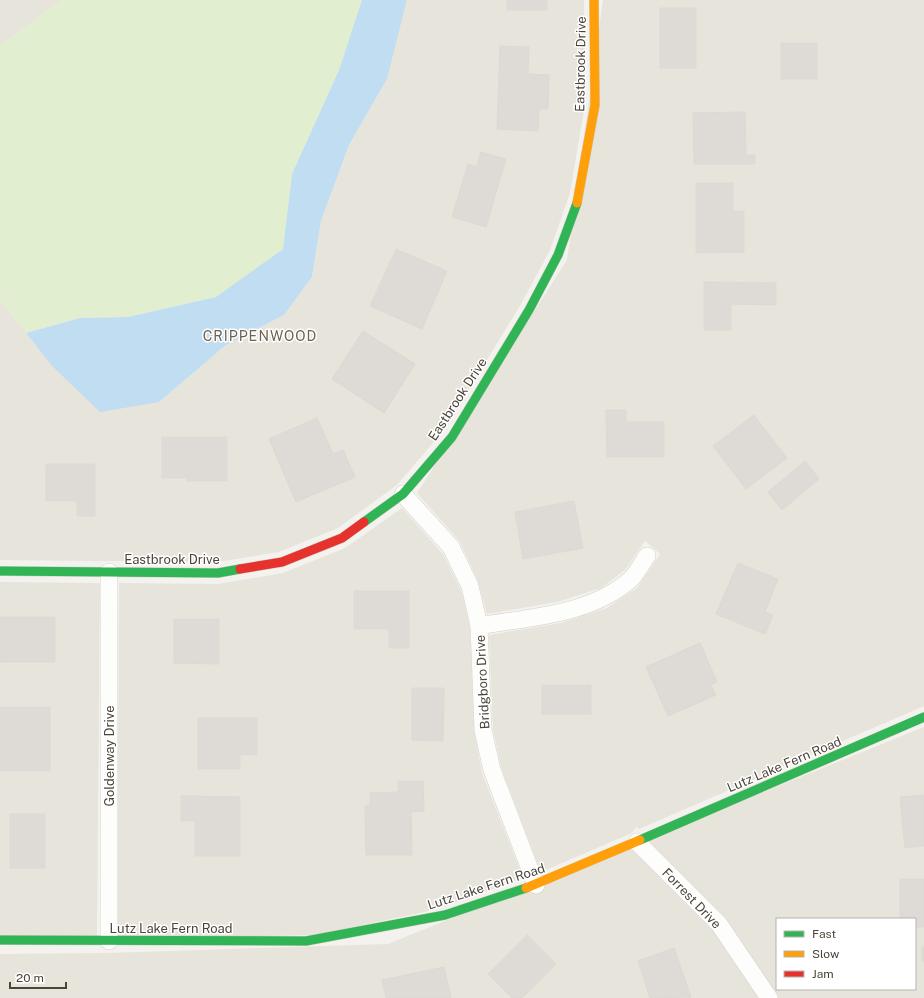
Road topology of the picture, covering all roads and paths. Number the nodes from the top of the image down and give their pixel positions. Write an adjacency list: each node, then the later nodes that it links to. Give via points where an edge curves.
1 (594, 0): 2 (street, Eastbrook Drive, via 595,104 579,196 558,255 529,310 452,437)
2 (403, 494): 5 (street, Eastbrook Drive, via 342,538 282,562 218,573); 6 (street, Bridgboro Drive, via 451,547 470,586)
3 (647, 556): 6 (street, via 632,578 605,598 560,612)
4 (0, 571): 5 (street, Eastbrook Drive)
5 (109, 572): 11 (street, Goldenway Drive)
6 (479, 626): 9 (street, Bridgboro Drive, via 483,730 492,770)
7 (924, 717): 8 (street, Lutz Lake Fern Road)
8 (637, 842): 9 (street, Lutz Lake Fern Road); 12 (street, Forrest Drive, via 720,924)
9 (536, 885): 11 (street, Lutz Lake Fern Road, via 445,915 306,941)
10 (0, 940): 11 (street, Lutz Lake Fern Road)
11 (109, 940)
12 (769, 998)

